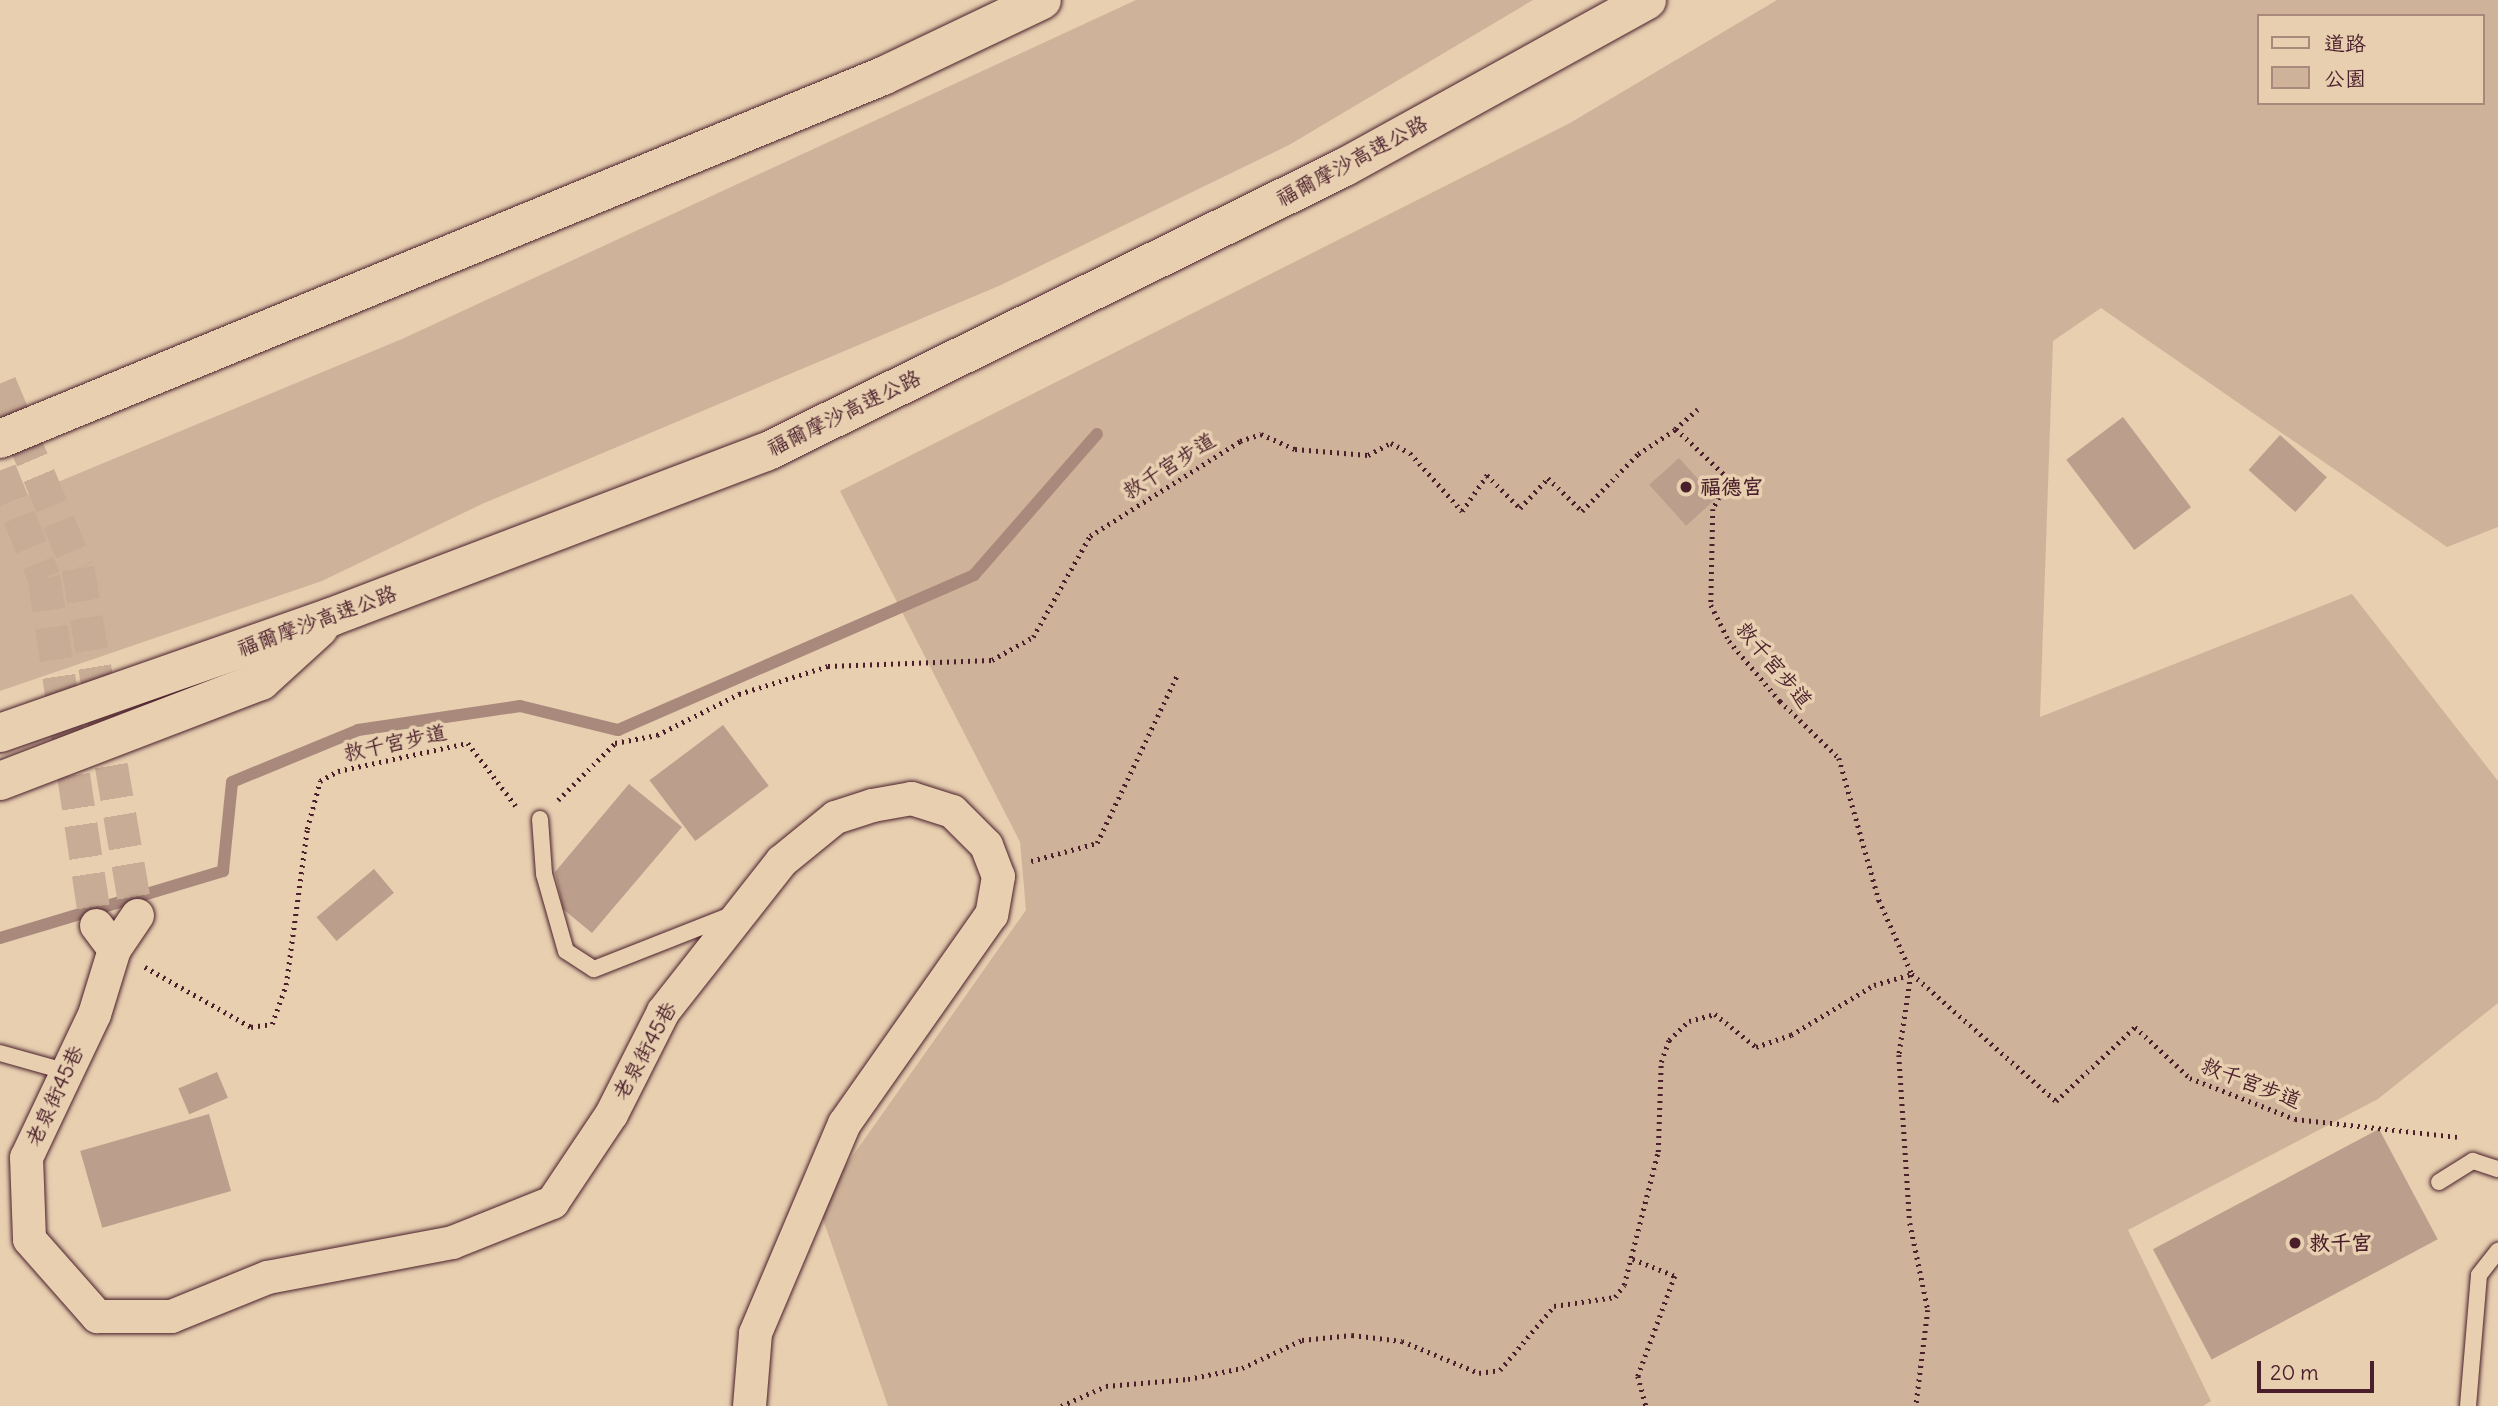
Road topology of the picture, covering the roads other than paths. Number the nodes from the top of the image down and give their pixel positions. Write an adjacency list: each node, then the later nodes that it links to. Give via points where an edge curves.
1 (1042, 0): 3 (highway, via 883,76)
2 (1647, 0): 4 (highway, 福爾摩沙高速公路, via 1345,167 766,452)
3 (0, 439)
4 (331, 617): 5 (highway, 福爾摩沙高速公路); 6 (highway, via 261,681)
5 (0, 733)
6 (0, 781)
7 (540, 819): 8 (lane, via 544,874 566,951 594,969)
8 (739, 912): 11 (street, 老泉街45巷, via 663,1011 611,1114 552,1202 452,1242 267,1277 171,1316 97,1316 29,1238 26,1157); 15 (street, 老泉街45巷, via 781,861 835,817 911,798 952,811 986,845 998,876 991,914 844,1123 755,1333)
9 (137, 915): 11 (street, 老泉街45巷, via 105,937 94,1014)
10 (0, 1053): 11 (lane)
11 (64, 1071)
12 (2498, 1169): 13 (lane, via 2473,1161)
13 (2439, 1182)
14 (2498, 1251): 16 (lane, via 2479,1275)
15 (749, 1406)
16 (2468, 1406)

